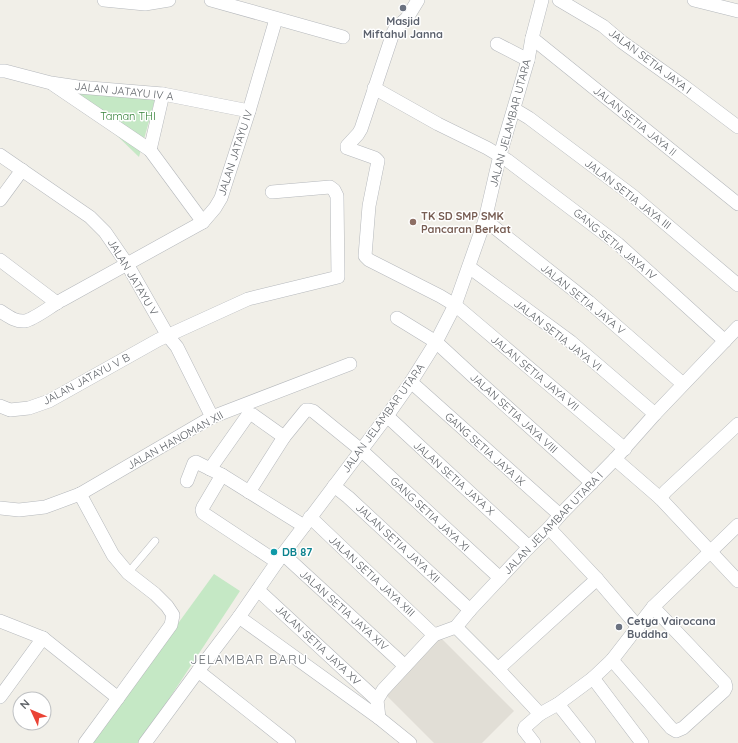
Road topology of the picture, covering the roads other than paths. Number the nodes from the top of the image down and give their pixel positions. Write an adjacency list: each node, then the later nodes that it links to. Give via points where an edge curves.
1 (104, 0): 2 (street, via 145,4)
2 (169, 0)
3 (210, 0): 9 (street)
4 (418, 0): 16 (street, via 407,18 395,29)
5 (542, 0): 11 (street, JALAN JELAMBAR UTARA)
6 (559, 0): 20 (street, JALAN SETIA JAYA I, via 603,26)
7 (694, 0): 8 (street)
8 (738, 12)
9 (276, 19): 10 (street); 19 (street, JALAN JATAYU IV)
10 (343, 37)
11 (532, 38): 13 (street, JALAN JELAMBAR UTARA); 27 (street, JALAN SETIA JAYA II)
12 (497, 44): 13 (street)
13 (528, 60): 18 (street, JALAN JELAMBAR UTARA)
14 (0, 72): 15 (street, JALAN JATAYU IV A, via 5,71)
15 (51, 83): 17 (street, JALAN JATAYU IV A); 21 (street)
16 (374, 88): 23 (street, GANG SETIA JAYA IV); 35 (street, JALAN SETIA JAYA VII, via 361,130 346,147 378,161 369,206 366,256 369,260)
17 (162, 94): 19 (street, JALAN JATAYU IV A); 21 (street)
18 (514, 108): 23 (street, JALAN JELAMBAR UTARA); 33 (street, JALAN SETIA JAYA III, via 633,196)
19 (249, 111): 29 (street, JALAN JATAYU IV, via 221,198)
20 (738, 127)
21 (150, 150): 29 (street)
22 (0, 155): 24 (street, JALAN JATAYU V)
23 (500, 155): 28 (street, JALAN JELAMBAR UTARA); 40 (street, GANG SETIA JAYA IV, via 618,244)
24 (22, 170): 26 (street); 31 (street, JALAN JATAYU V, via 90,217 105,232)
25 (272, 192): 39 (street, JALAN JATAYU V B, via 330,187 334,190 337,196 338,277 248,299)
26 (0, 200)
27 (738, 204)
28 (485, 220): 32 (street, JALAN JELAMBAR UTARA); 44 (street, JALAN SETIA JAYA V, via 589,302)
29 (203, 222): 31 (street, JALAN JATAYU IV)
30 (0, 260): 34 (street)
31 (127, 264): 34 (street, JALAN JATAYU IV); 39 (street, JALAN JATAYU V)
32 (469, 266): 35 (street, JALAN JELAMBAR UTARA); 46 (street, JALAN SETIA JAYA VI, via 571,342)
33 (738, 285)
34 (57, 303): 36 (street, JALAN JATAYU IV, via 25,321 11,319)
35 (455, 305): 41 (street, JALAN JELAMBAR UTARA); 51 (street, JALAN SETIA JAYA VII)
36 (0, 311)
37 (397, 318): 41 (street, JALAN SETIA JAYA VIII)
38 (738, 327): 40 (street, JALAN JELAMBAR UTARA I)
39 (168, 336): 45 (street, JALAN JATAYU V B, via 49,401 29,408 10,410); 48 (street, JALAN JATAYU V, via 177,347)
40 (725, 341): 44 (street, JALAN JELAMBAR UTARA I)
41 (436, 342): 43 (street, JALAN JELAMBAR UTARA); 57 (street, JALAN SETIA JAYA VIII)
42 (350, 364): 48 (street, JALAN HANOMAN XII)
43 (411, 382): 47 (street, JALAN JELAMBAR UTARA); 63 (street, GANG SETIA JAYA IX)
44 (681, 382): 46 (street, JALAN JELAMBAR UTARA I)
45 (0, 406)
46 (650, 410): 51 (street, JALAN JELAMBAR UTARA I)
47 (387, 416): 52 (street, JALAN JELAMBAR UTARA); 68 (street, JALAN SETIA JAYA X)
48 (212, 417): 60 (street, JALAN HANOMAN XII)
49 (738, 424): 61 (street)
50 (284, 437): 52 (street, GANG SETIA JAYA XI, via 306,410 309,410); 54 (street, via 250,414); 59 (street)
51 (620, 445): 53 (street, JALAN JELAMBAR UTARA I)
52 (360, 450): 58 (street, JALAN JELAMBAR UTARA); 72 (street, GANG SETIA JAYA XI)
53 (615, 460): 57 (street, JALAN JELAMBAR UTARA I); 61 (street)
54 (210, 469): 55 (street, JALAN SETIA JAYA XIII); 56 (street, JALAN SETIA JAYA XIII, via 194,463)
55 (222, 475): 59 (street, JALAN SETIA JAYA XIII); 70 (street, JALAN SETIA JAYA XIV, via 202,510 206,515)
56 (187, 481)
57 (592, 483): 63 (street, JALAN JELAMBAR UTARA I)
58 (334, 486): 64 (street, JALAN JELAMBAR UTARA); 76 (street, JALAN SETIA JAYA XII)
59 (249, 492): 64 (street, JALAN SETIA JAYA XIII)
60 (80, 494): 62 (street, JALAN HANOMAN XII, via 45,507 19,510); 71 (street, via 113,555)
61 (660, 498): 69 (street)
62 (0, 508)
63 (560, 515): 66 (street, JALAN JELAMBAR UTARA I)
64 (307, 522): 70 (street, JALAN JELAMBAR UTARA); 82 (street, JALAN SETIA JAYA XIII)
65 (738, 525): 69 (street)
66 (549, 528): 68 (street, JALAN JELAMBAR UTARA I); 73 (street)
67 (155, 540): 71 (lane)
68 (525, 544): 72 (street, JALAN JELAMBAR UTARA I)
69 (710, 551): 74 (street); 77 (street)
70 (280, 558): 75 (street, JALAN JELAMBAR UTARA); 85 (street, JALAN SETIA JAYA XIV)
71 (128, 573): 90 (street, via 155,594 172,615 171,625)
72 (500, 578): 76 (street, JALAN JELAMBAR UTARA I)
73 (597, 579): 81 (street); 86 (street)
74 (738, 581)
75 (258, 590): 78 (street, JALAN JELAMBAR UTARA); 91 (street, JALAN SETIA JAYA XV)
76 (466, 605): 80 (street, JALAN JELAMBAR UTARA I)
77 (653, 607): 81 (street); 84 (street, via 725,682 724,691 683,728 676,731)
78 (239, 617): 87 (street, JALAN JELAMBAR UTARA); 94 (street)
79 (0, 621): 83 (street)
80 (456, 627): 82 (street); 86 (street)
81 (638, 627): 84 (street)
82 (434, 635): 85 (street)
83 (43, 638): 89 (street); 90 (street)
84 (612, 660): 88 (street)
85 (405, 666): 91 (street)
86 (498, 669): 93 (street)
87 (198, 671): 96 (street, JALAN JELAMBAR UTARA); 97 (street)
88 (593, 678): 92 (street); 101 (street)
89 (0, 697)
90 (118, 698): 95 (street)
91 (377, 700): 94 (street)
92 (558, 704): 93 (street); 100 (street)
93 (540, 714): 99 (street, via 524,730)
94 (379, 718): 98 (street)
95 (85, 743)
96 (145, 743)
97 (289, 743)
98 (410, 743)
99 (534, 743)
100 (589, 743)
101 (642, 743)

